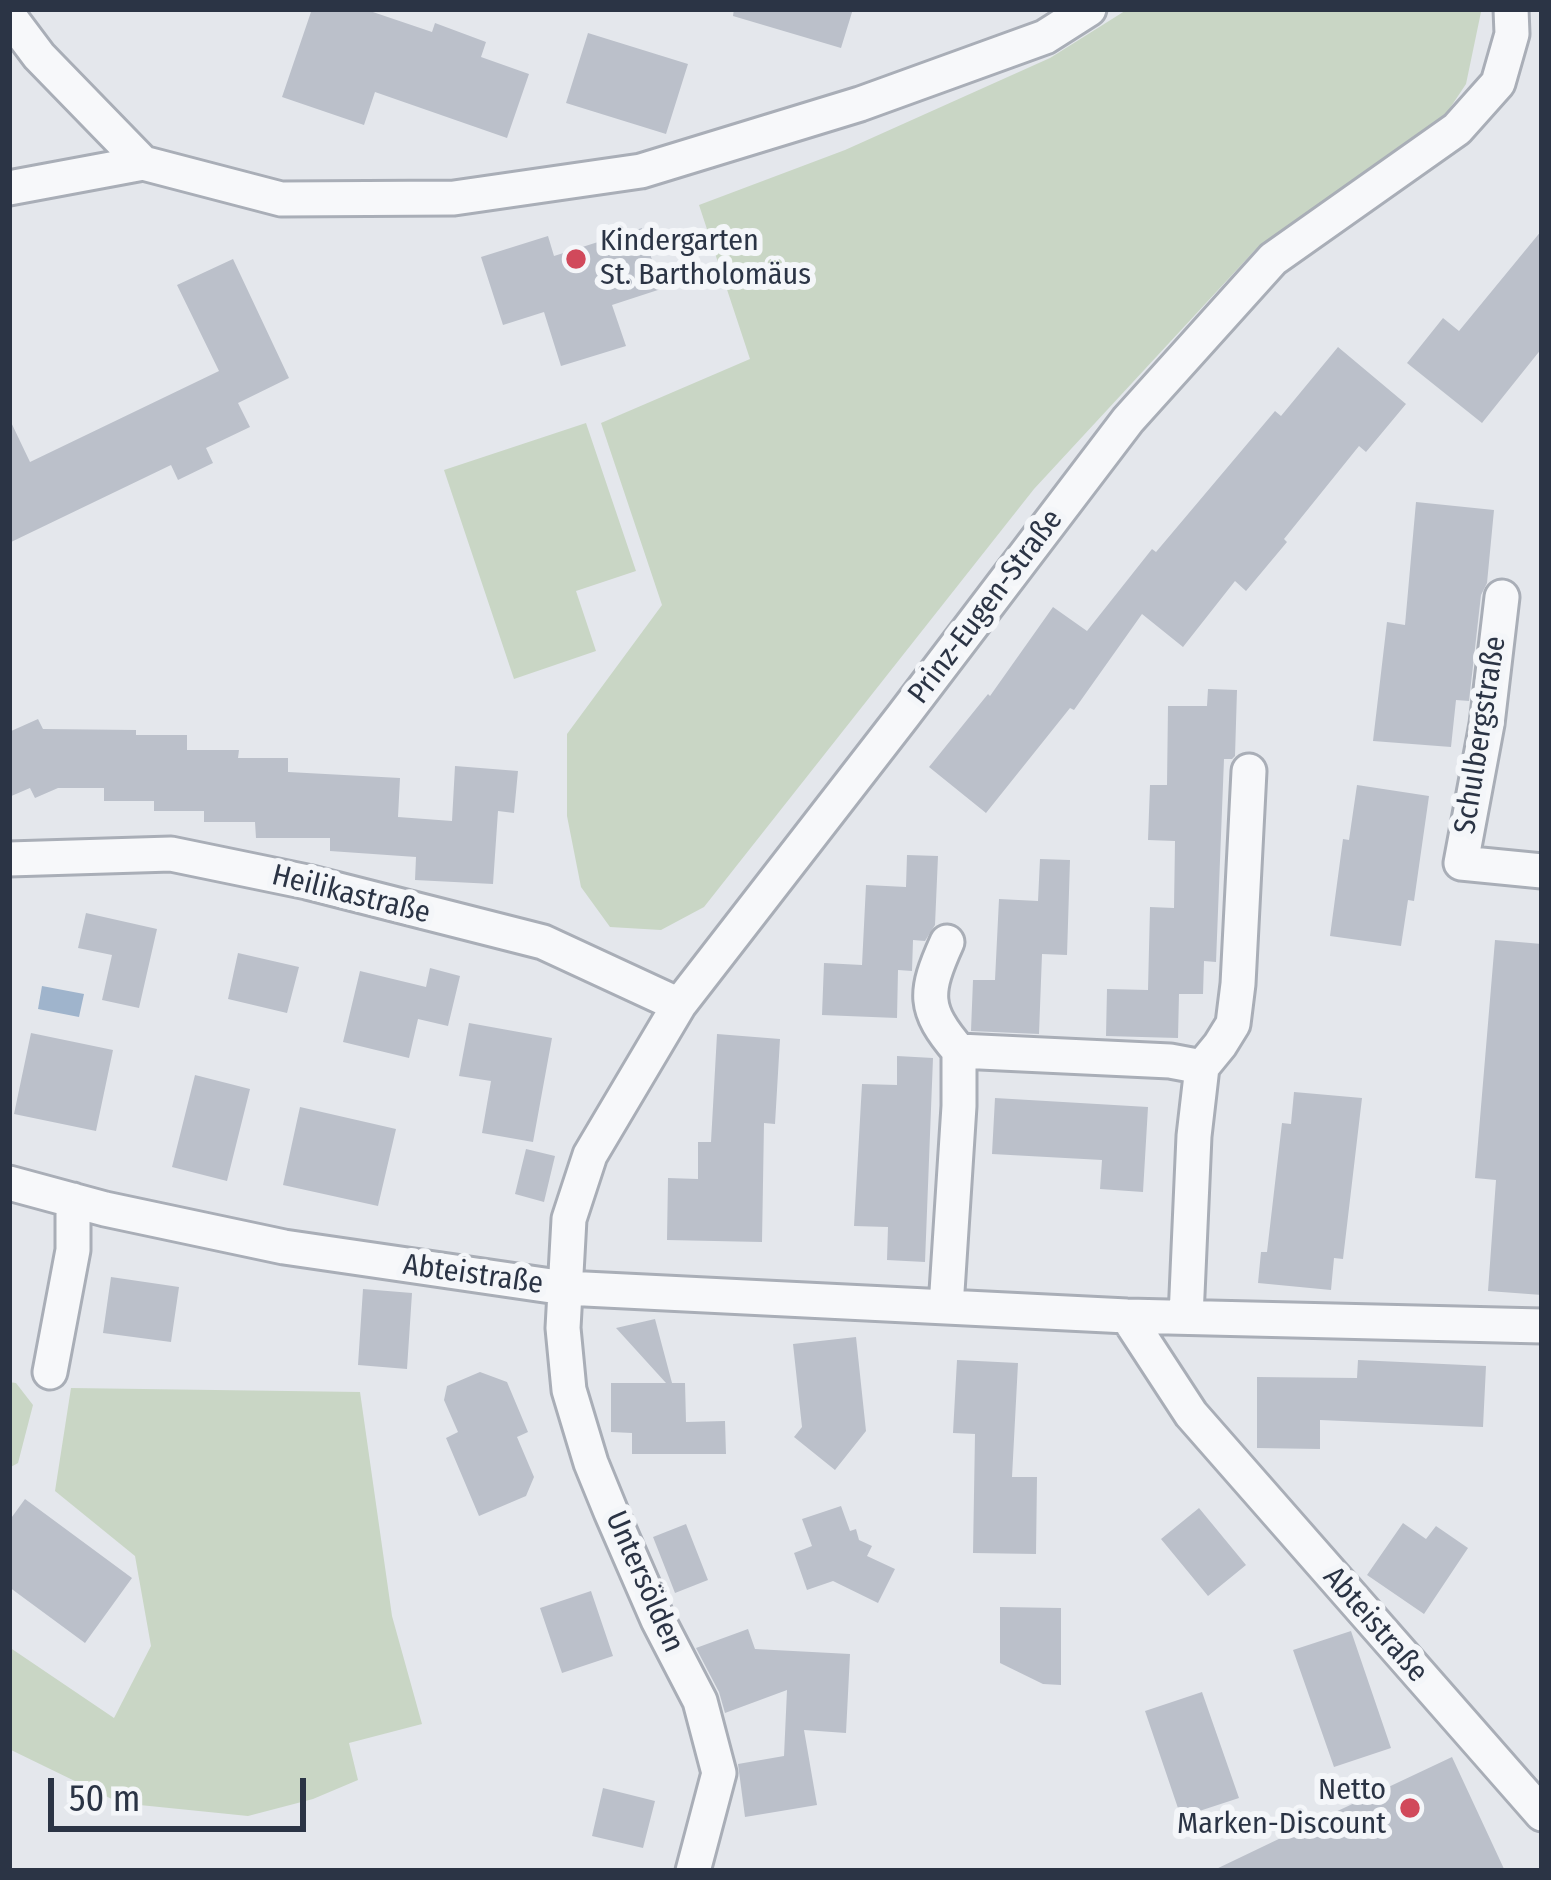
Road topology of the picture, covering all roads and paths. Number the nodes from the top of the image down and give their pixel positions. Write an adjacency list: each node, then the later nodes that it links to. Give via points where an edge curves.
1 (1090, 9): 4 (street, via 1045,37 860,104 641,171 454,198 281,199)
2 (1511, 9): 11 (street, Prinz-Eugen-Straße, via 1498,82 1457,129 1273,260 1128,420)
3 (9, 16): 4 (street)
4 (143, 163): 5 (street)
5 (9, 188)
6 (1502, 597): 9 (street, Schulbergstraße, via 1460,863)
7 (1249, 771): 13 (street, via 1233,1024)
8 (9, 859): 11 (street, Heilikastraße, via 171,854 307,882 543,942)
9 (1542, 871)
10 (947, 942): 12 (street, via 930,1006)
11 (679, 1005): 16 (street, Prinz-Eugen-Straße, via 590,1155 569,1219)
12 (959, 1052): 13 (street); 17 (street)
13 (1202, 1067): 19 (street)
14 (9, 1183): 15 (street, Abteistraße)
15 (73, 1200): 16 (street, Abteistraße, via 284,1247); 21 (street, via 74,1250)
16 (565, 1288): 17 (street, Abteistraße); 23 (street, Untersölden, via 568,1390 658,1620 700,1701 719,1773)
17 (946, 1307): 18 (street, Abteistraße)
18 (1127, 1316): 19 (street, Abteistraße); 22 (street, Abteistraße, via 1191,1414)
19 (1186, 1317): 20 (street, Abteistraße)
20 (1542, 1326)
21 (50, 1372)
22 (1542, 1814)
23 (693, 1871)

